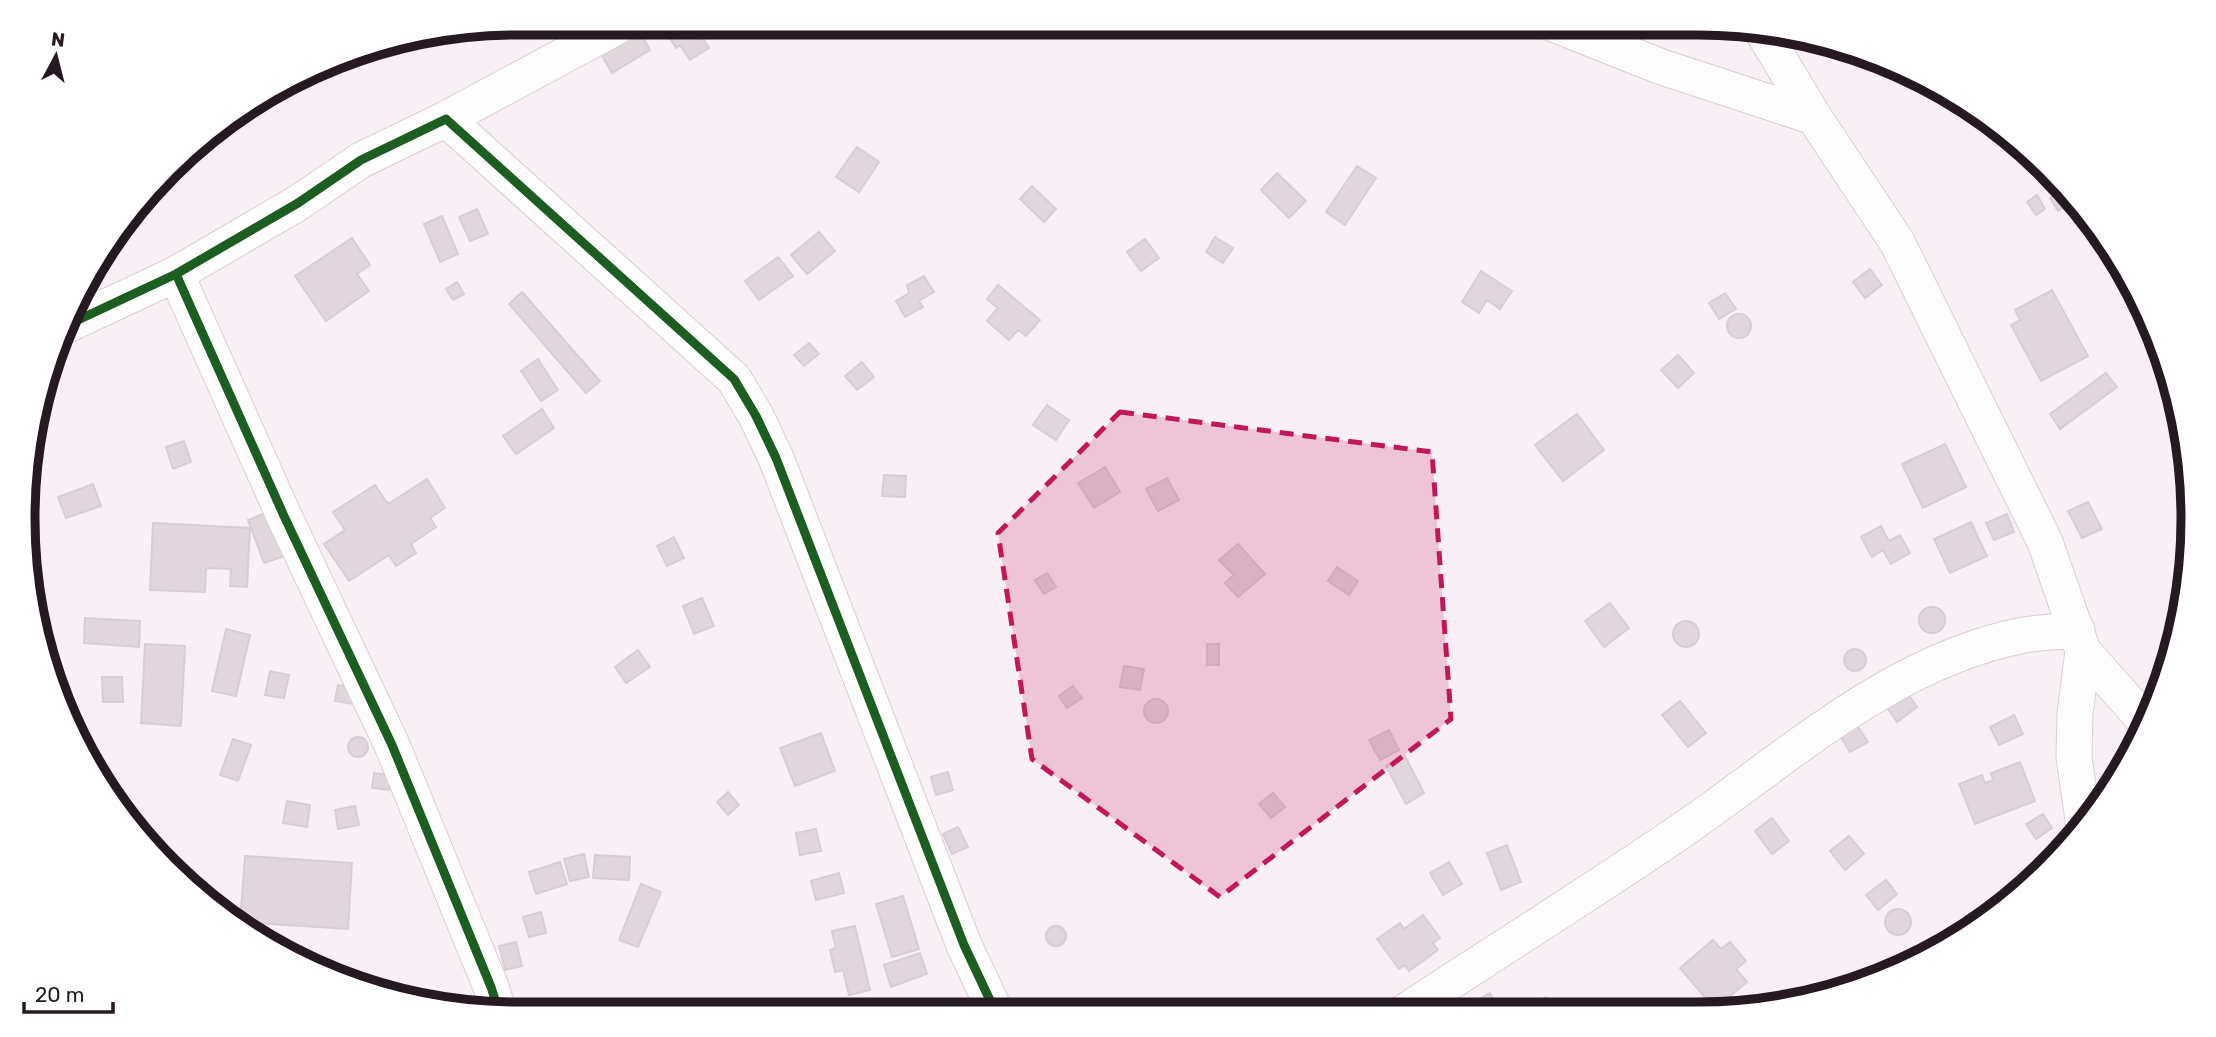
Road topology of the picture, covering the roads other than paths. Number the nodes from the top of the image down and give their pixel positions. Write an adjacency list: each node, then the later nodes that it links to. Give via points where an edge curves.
1 (602, 35): 5 (street)
2 (1581, 35): 4 (street)
3 (1768, 40): 4 (street)
4 (1814, 117): 8 (street, via 1896,242 2045,542)
5 (446, 119): 6 (street, via 361,160 298,203); 12 (street, via 734,379 775,458 964,945)
6 (176, 274): 7 (street); 11 (street, via 392,745)
7 (78, 320)
8 (2080, 640): 9 (street); 10 (street, via 2074,757); 13 (street, via 2025,635 1973,649 1916,673 1846,713 1682,831)
9 (2139, 714)
10 (2082, 812)
11 (496, 1001)
12 (991, 1002)
13 (1420, 1002)

